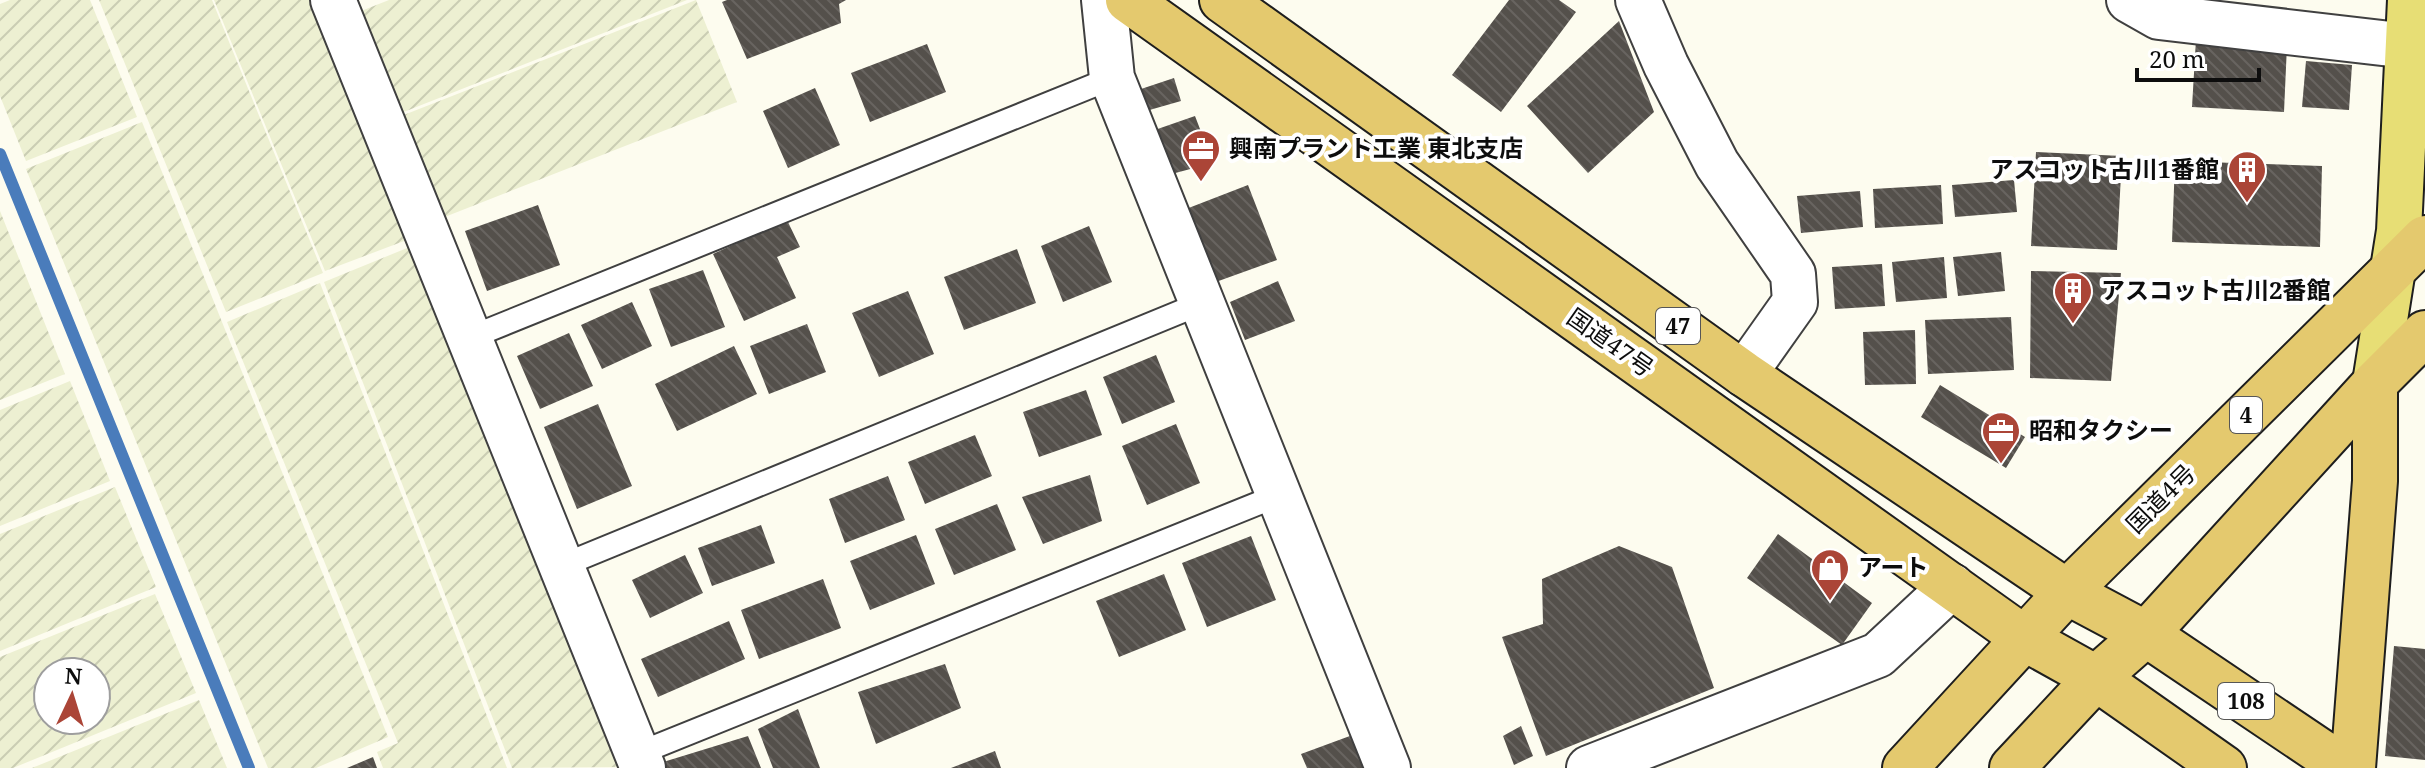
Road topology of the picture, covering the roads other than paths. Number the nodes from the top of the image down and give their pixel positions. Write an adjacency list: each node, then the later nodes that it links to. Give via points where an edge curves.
1 (333, 0): 14 (street)
2 (1104, 0): 9 (street)
3 (1128, 0): 19 (highway, 国道47号 / 47)
4 (1222, 0): 15 (highway, 47)
5 (1638, 0): 15 (street, via 1717,164 1793,274 1795,302)
6 (2129, 0): 8 (street, via 2159,17)
7 (2410, 0): 8 (main road)
8 (2408, 46): 11 (main road)
9 (1112, 78): 12 (street); 14 (lane)
10 (2425, 238): 11 (highway, 国道4号 / 4)
11 (2393, 270): 16 (main road); 20 (highway, 国道4号 / 4)
12 (1202, 303): 17 (street); 18 (lane)
13 (2425, 333): 16 (highway)
14 (469, 338): 18 (street)
15 (1744, 374): 20 (highway, 47)
16 (2375, 383): 21 (highway); 31 (highway, via 2375,481)
17 (1279, 495): 24 (lane); 25 (street)
18 (561, 566): 24 (street)
19 (1952, 586): 22 (highway, 国道47号 / 47); 26 (street, via 1878,655)
20 (2067, 592): 21 (highway, 47); 22 (highway, 国道4号 / 4)
21 (2146, 634): 23 (highway); 30 (highway, 108)
22 (2024, 638): 23 (highway, 国道47号 / 47); 27 (highway, 国道4号 / 4)
23 (2096, 678): 28 (highway); 29 (highway, 国道47号)
24 (640, 761)
25 (1388, 768)
26 (1589, 768)
27 (1905, 768)
28 (2012, 768)
29 (2224, 768)
30 (2345, 768)
31 (2353, 768)

